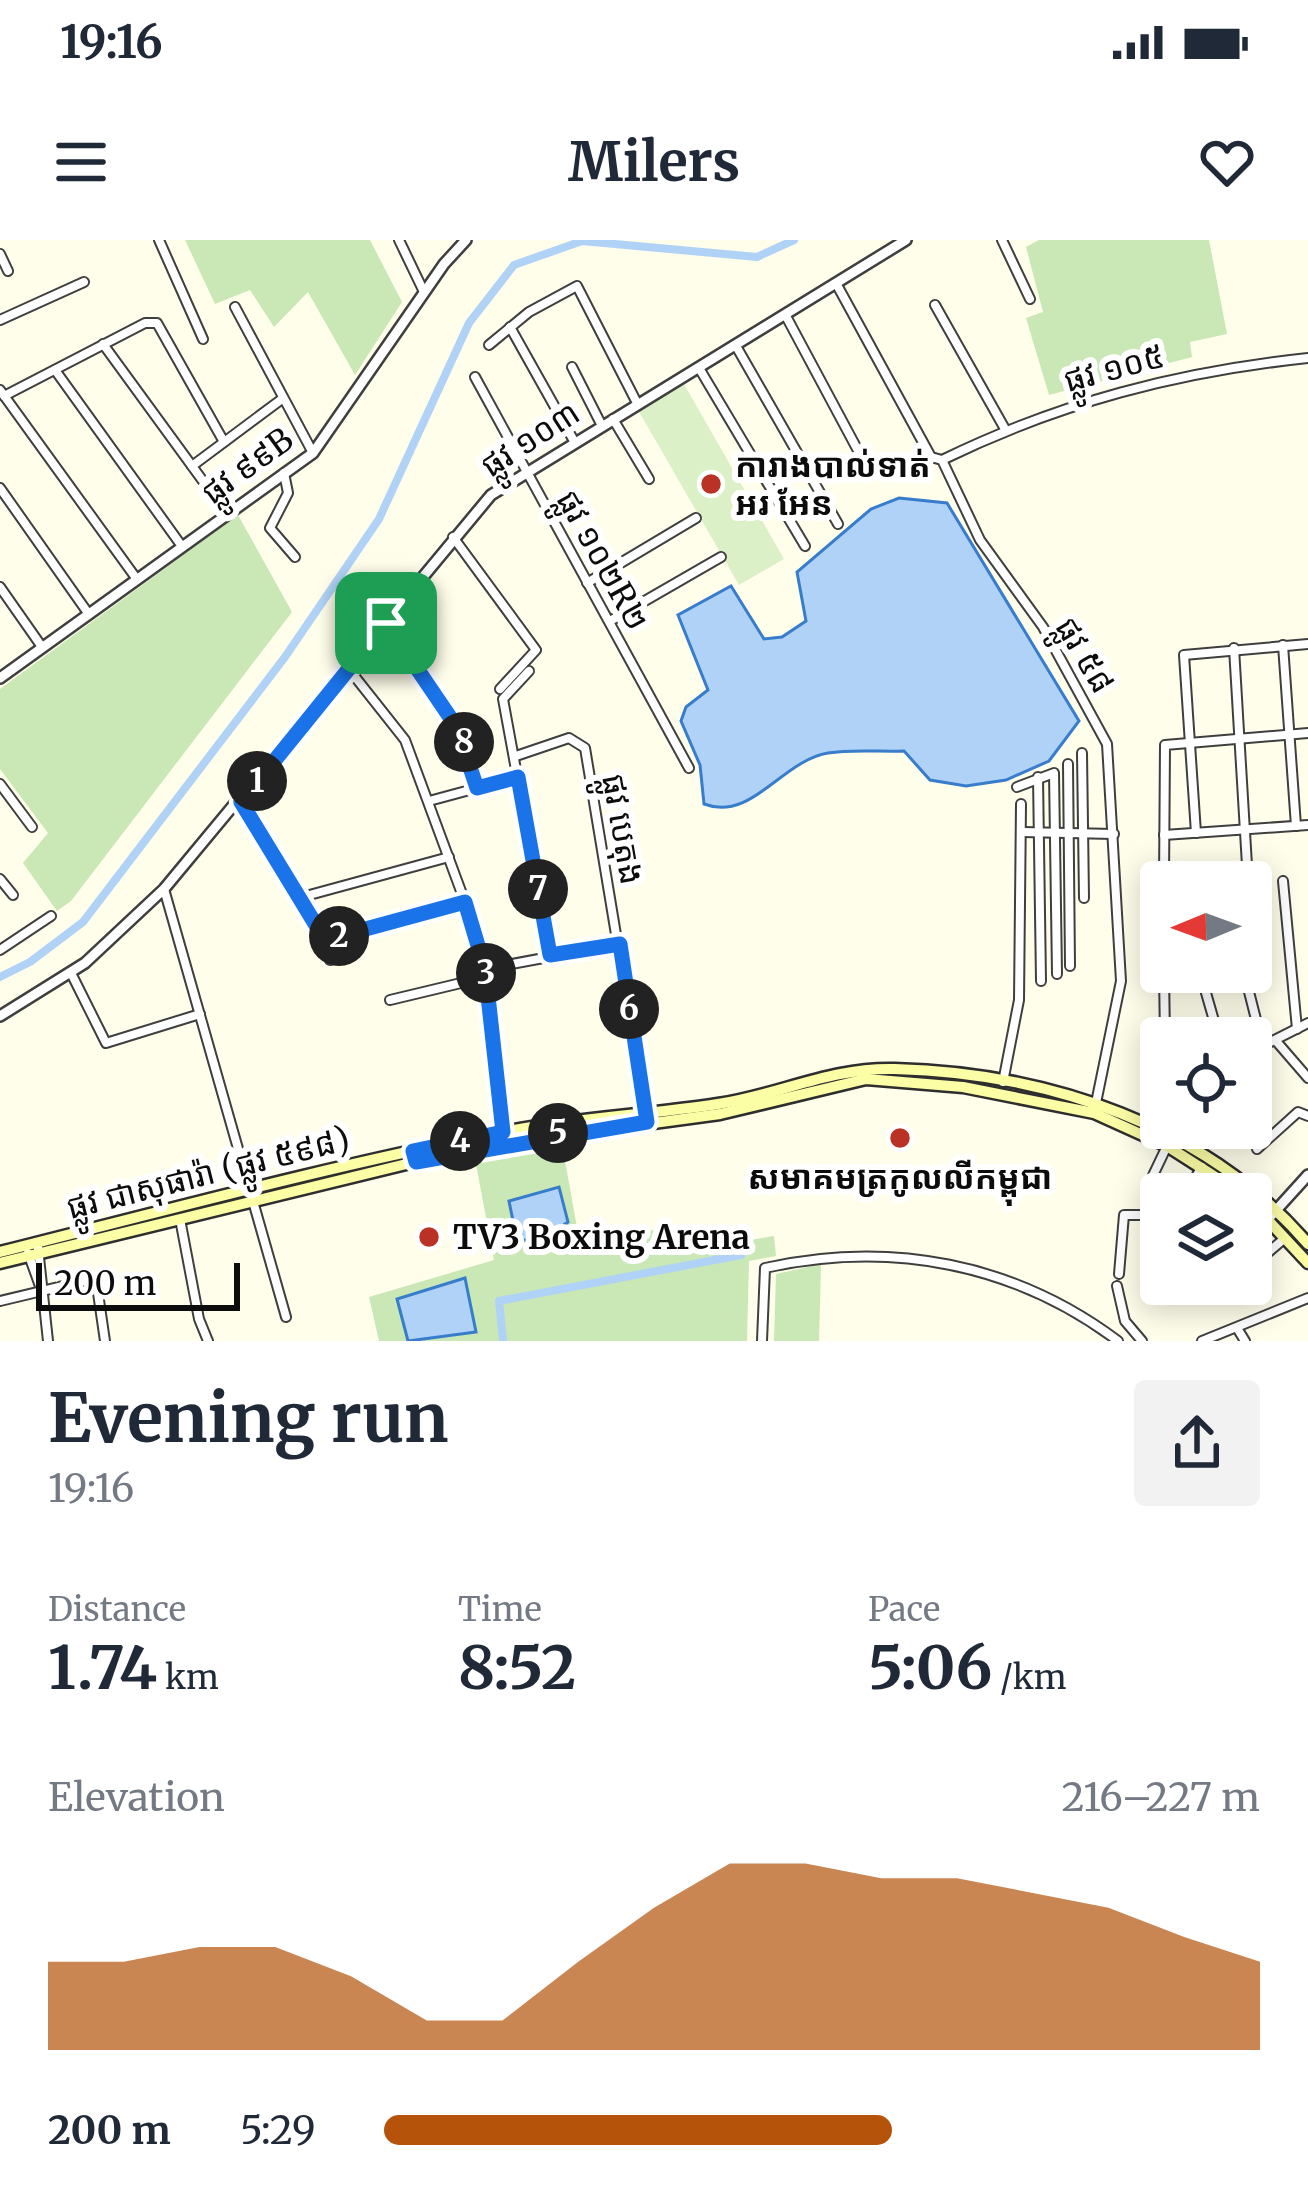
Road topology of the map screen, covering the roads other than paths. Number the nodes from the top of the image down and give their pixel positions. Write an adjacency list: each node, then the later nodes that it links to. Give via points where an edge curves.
1 (159, 240): 17 (street)
2 (399, 240): 10 (street)
3 (906, 240): 9 (street, ផ្លូវ ១០៣)
4 (1002, 240): 11 (street)
5 (459, 243): 10 (street, ផ្លូវ ៩៩B)
6 (0, 254): 7 (street)
7 (8, 271)
8 (84, 282): 15 (street)
9 (837, 285): 14 (street, ផ្លូវ ១០៣); 36 (street, ផ្លូវ ៥៨, via 931,457)
10 (424, 292): 34 (street, ផ្លូវ ៩៩B)
11 (1030, 299)
12 (935, 305): 31 (street)
13 (235, 307): 27 (street)
14 (787, 317): 20 (street, ផ្លូវ ១០៣); 40 (street)
15 (0, 320)
16 (510, 327): 19 (street); 28 (street, via 577,286); 32 (street)
17 (203, 338)
18 (103, 344): 24 (street); 33 (street, via 157,322); 37 (street)
19 (489, 345)
20 (736, 346): 23 (street, ផ្លូវ ១០៣); 35 (street)
21 (1308, 358): 31 (street, ផ្លូវ ១០៥, via 1169,377)
22 (572, 367): 30 (street)
23 (699, 368): 28 (street, ផ្លូវ ១០៣); 41 (street)
24 (55, 370): 26 (street); 48 (street)
25 (475, 376): 38 (street, ផ្លូវ ១០២R២)
26 (2, 393): 52 (street)
27 (282, 399): 33 (street); 34 (street)
28 (637, 404): 29 (street, ផ្លូវ ១០៣)
29 (612, 418): 30 (street, ផ្លូវ ១០៣); 42 (street)
30 (601, 424): 32 (street, ផ្លូវ ១០៣)
31 (1005, 429): 36 (street, ផ្លូវ ១០៥)
32 (574, 441): 38 (street, ផ្លូវ ១០៣)
33 (224, 442): 37 (street)
34 (313, 453): 39 (street, ផ្លូវ ៩៩B)
35 (800, 458): 41 (street); 46 (street)
36 (942, 460): 92 (street, ផ្លូវ ៥៨, via 980,540 1105,738)
37 (192, 466): 44 (street)
38 (526, 469): 47 (street, ផ្លូវ ១០៣); 53 (street, ផ្លូវ ១០២R២)
39 (284, 473): 44 (street, ផ្លូវ ៩៩B); 50 (street, via 287,493 270,532)
40 (870, 473)
41 (765, 478): 49 (street)
42 (649, 479)
43 (0, 488): 55 (street)
44 (227, 514): 48 (street, ផ្លូវ ៩៩B)
45 (696, 518): 53 (street)
46 (838, 524)
47 (453, 537): 57 (street, ផ្លូវ ១០៣); 65 (street, via 536,650)
48 (181, 545): 52 (street, ផ្លូវ ៩៩B)
49 (805, 546)
50 (295, 557)
51 (721, 557): 56 (street)
52 (136, 578): 55 (street, ផ្លូវ ៩៩B)
53 (587, 584): 56 (street, ផ្លូវ ១០២R២)
54 (0, 587): 60 (street)
55 (88, 613): 60 (street, ផ្លូវ ៩៩B)
56 (610, 621): 73 (street, ផ្លូវ ១០២R២)
57 (386, 623): 62 (street, ផ្លូវ ១០៣); 78 (street, via 456,726)
58 (1308, 644): 59 (street)
59 (1283, 645): 61 (street); 67 (street)
60 (42, 647): 64 (street, ផ្លូវ ៩៩B)
61 (1234, 649): 68 (street); 69 (street, via 1184,656)
62 (348, 668): 79 (street, via 405,740); 80 (street, ផ្លូវ ១០៣)
63 (529, 671): 71 (street, via 503,699)
64 (0, 678)
65 (500, 689)
66 (1308, 734): 67 (street)
67 (1290, 735): 68 (street); 83 (street)
68 (1239, 738): 69 (street); 85 (street)
69 (1190, 742): 88 (street); 93 (street, via 1162,750)
70 (1082, 753): 91 (street)
71 (517, 755): 74 (street); 108 (street, ផ្លូវ បេតុង, via 569,738 585,748)
72 (1067, 764): 90 (street)
73 (689, 767)
74 (518, 777): 78 (street); 110 (street)
75 (1038, 777): 77 (street); 87 (street); 89 (street, via 1054,773)
76 (0, 784): 84 (street)
77 (1017, 787)
78 (477, 788): 79 (street)
79 (429, 801): 94 (street)
80 (241, 802): 99 (street, ផ្លូវ ១០៣); 101 (street)
81 (1021, 804): 86 (street)
82 (1308, 825): 83 (street)
83 (1296, 826): 85 (street)
84 (32, 827)
85 (1245, 829): 88 (street); 96 (street)
86 (1022, 832): 87 (street); 125 (street, via 1019,1000)
87 (1039, 832): 89 (street); 116 (street)
88 (1196, 832): 93 (street)
89 (1056, 833): 90 (street); 106 (street)
90 (1068, 833): 91 (street); 107 (street)
91 (1082, 833): 92 (street); 102 (street)
92 (1114, 834): 126 (street, ផ្លូវ ៥៨, via 1121,981)
93 (1164, 835): 95 (street)
94 (449, 857): 101 (street); 103 (street)
95 (1164, 861)
96 (1247, 861)
97 (0, 879): 100 (street)
98 (1283, 881): 121 (street)
99 (164, 889): 113 (street, ផ្លូវ ១០៣); 118 (street)
100 (13, 896)
101 (302, 896): 105 (street)
102 (1084, 898)
103 (465, 902): 105 (street); 114 (street)
104 (51, 916): 109 (street)
105 (325, 940): 111 (street)
106 (1057, 942): 107 (street); 115 (street)
107 (1070, 943): 112 (street)
108 (620, 944): 110 (street); 128 (street, ផ្លូវ បេតុង)
109 (0, 950)
110 (550, 955): 114 (street)
111 (330, 960)
112 (1070, 966)
113 (70, 973): 118 (street, via 106,1043); 119 (street, ផ្លូវ ១០៣)
114 (486, 973): 117 (street); 130 (street)
115 (1057, 974)
116 (1041, 981)
117 (390, 1000)
118 (200, 1014): 140 (street)
119 (0, 1016)
120 (1308, 1023): 121 (street)
121 (1297, 1029): 122 (street)
122 (1276, 1041): 123 (street); 124 (street)
123 (1272, 1043)
124 (1308, 1078)
125 (1003, 1084): 126 (main road, ផ្លូវ ជាសុផារ៉ា (ផ្លូវ ៥៩៨)); 128 (main road, ផ្លូវ ជាសុផារ៉ា (ផ្លូវ ៥៩៨), via 849,1070)
126 (1096, 1103): 129 (main road, ផ្លូវ ជាសុផារ៉ា (ផ្លូវ ៥៩៨))
127 (1308, 1116): 131 (street, via 1287,1116)
128 (646, 1117): 130 (main road, ផ្លូវ ជាសុផារ៉ា (ផ្លូវ ៥៩៨)); 132 (main road, ផ្លូវ ជាសុផារ៉ា (ផ្លូវ ៥៩៨), via 742,1110 850,1080 899,1079 1094,1113); 135 (main road, ផ្លូវ ជាសុផារ៉ា (ផ្លូវ ៥៩៨))
129 (1140, 1121)
130 (503, 1132): 135 (main road, ផ្លូវ ជាសុផារ៉ា (ផ្លូវ ៥៩៨))
131 (1272, 1132)
132 (1140, 1134)
133 (1172, 1149): 136 (main road, ផ្លូវ ជាសុផារ៉ា (ផ្លូវ ៥៩៨))
134 (1192, 1149): 141 (main road, ផ្លូវ ជាសុផារ៉ា (ផ្លូវ ៥៩៨), via 1241,1177)
135 (414, 1156): 140 (main road, ផ្លូវ ជាសុផារ៉ា (ផ្លូវ ៥៩៨))
136 (1202, 1166): 137 (street); 138 (main road, ផ្លូវ ជាសុផារ៉ា (ផ្លូវ ៥៩៨))
137 (1198, 1173)
138 (1212, 1173)
139 (1306, 1182): 141 (street)
140 (251, 1196): 143 (main road, ផ្លូវ ជាសុផារ៉ា (ផ្លូវ ៥៩៨)); 144 (main road, ផ្លូវ ជាសុផារ៉ា (ផ្លូវ ៥៩៨)); 157 (street)
141 (1274, 1214): 145 (main road, ផ្លូវ ជាសុផារ៉ា (ផ្លូវ ៥៩៨)); 146 (main road, ផ្លូវ ជាសុផារ៉ា (ផ្លូវ ៥៩៨))
142 (1140, 1215): 152 (street, via 1124,1215)
143 (180, 1219): 144 (main road, ផ្លូវ ជាសុផារ៉ា (ផ្លូវ ៥៩៨)); 161 (street)
144 (138, 1223): 147 (main road, ផ្លូវ ជាសុផារ៉ា (ផ្លូវ ៥៩៨))
145 (1286, 1237): 148 (street); 151 (main road, ផ្លូវ ជាសុផារ៉ា (ផ្លូវ ៥៩៨))
146 (1308, 1244)
147 (33, 1249): 149 (main road, ផ្លូវ ជាសុផារ៉ា (ផ្លូវ ៥៩៨)); 150 (main road, ផ្លូវ ជាសុផារ៉ា (ផ្លូវ ៥៩៨)); 154 (street, via 46,1279)
148 (1272, 1249)
149 (0, 1252)
150 (0, 1263)
151 (1308, 1263)
152 (1119, 1274)
153 (1117, 1286): 164 (street, via 1125,1321)
154 (42, 1290): 156 (street); 159 (street); 160 (street, via 88,1280 98,1293)
155 (1308, 1298): 158 (street)
156 (0, 1300)
157 (286, 1317)
158 (1237, 1328): 165 (street); 166 (street)
159 (49, 1341)
160 (105, 1341)
161 (208, 1341)
162 (763, 1341): 163 (street, via 764,1268 862,1254 997,1276)
163 (1118, 1341)
164 (1142, 1341)
165 (1202, 1341)
166 (1245, 1341)

